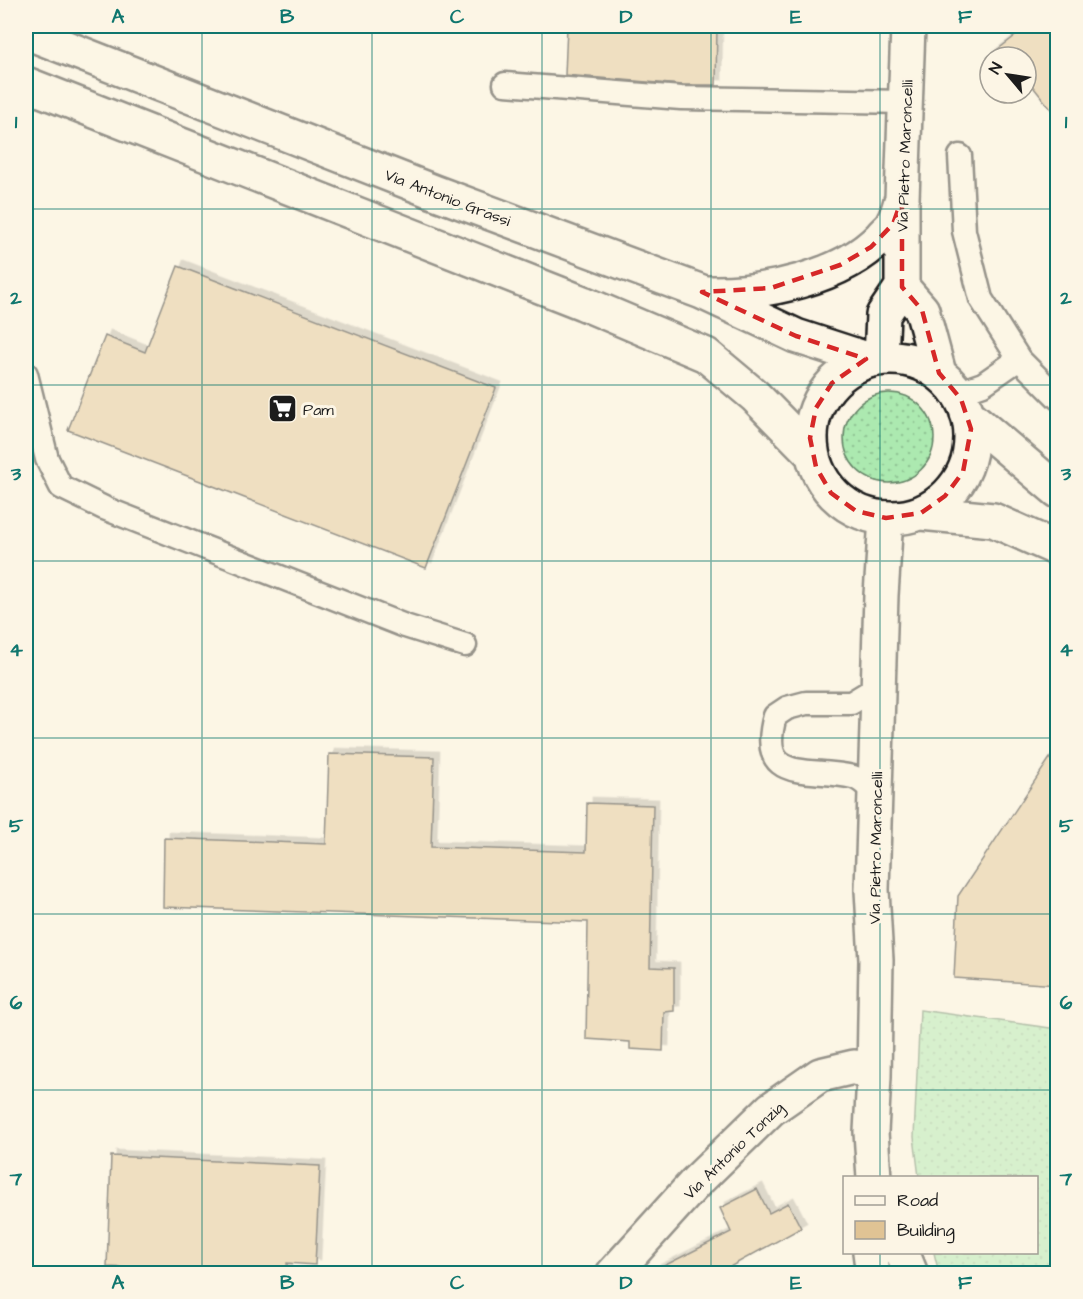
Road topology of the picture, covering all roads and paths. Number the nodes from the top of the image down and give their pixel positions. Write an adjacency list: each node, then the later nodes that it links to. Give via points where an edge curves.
1 (908, 26): 5 (street, Via Pietro Maroncelli)
2 (26, 32): 9 (street, Via Antonio Grassi)
3 (26, 84): 15 (street, via 706,355 755,396)
4 (505, 84): 5 (lane, via 681,98)
5 (904, 102): 7 (street, Via Pietro Maroncelli)
6 (960, 156): 11 (lane, via 964,231 981,298)
7 (902, 199): 8 (street, Via Pietro Maroncelli); 9 (street, via 893,224 871,247 840,265 771,288)
8 (902, 287): 10 (street, via 883,315); 13 (street, via 922,309)
9 (702, 292): 10 (street, Via Antonio Grassi, via 796,336)
10 (875, 359): 13 (street, via 912,360); 15 (street, via 843,373 822,395 812,423)
11 (1019, 359): 13 (lane, via 983,384); 14 (lane)
12 (26, 374): 20 (lane, via 46,459 61,487 104,508 405,626)
13 (954, 393): 16 (street); 17 (street, via 971,444 963,472 945,496)
14 (1056, 394)
15 (811, 453): 18 (street, via 831,493 856,511)
16 (1058, 491)
17 (921, 513): 18 (street); 19 (street, via 993,520)
18 (885, 518): 21 (street, Via Pietro Maroncelli)
19 (1058, 549)
20 (465, 645)
21 (879, 686): 22 (street, Via Pietro Maroncelli); 22 (lane, via 850,703 806,703 787,708 775,716 770,735 771,752 782,764 800,772 855,777)
22 (875, 793): 23 (street, Via Pietro Maroncelli)
23 (874, 1076): 24 (street, Via Pietro Maroncelli); 27 (street, Via Antonio Tonzig, via 854,1067 820,1075 771,1109 696,1182)
24 (874, 1176)
25 (870, 1254): 28 (street)
26 (903, 1254): 29 (street)
27 (613, 1274)
28 (873, 1274)
29 (911, 1274)

